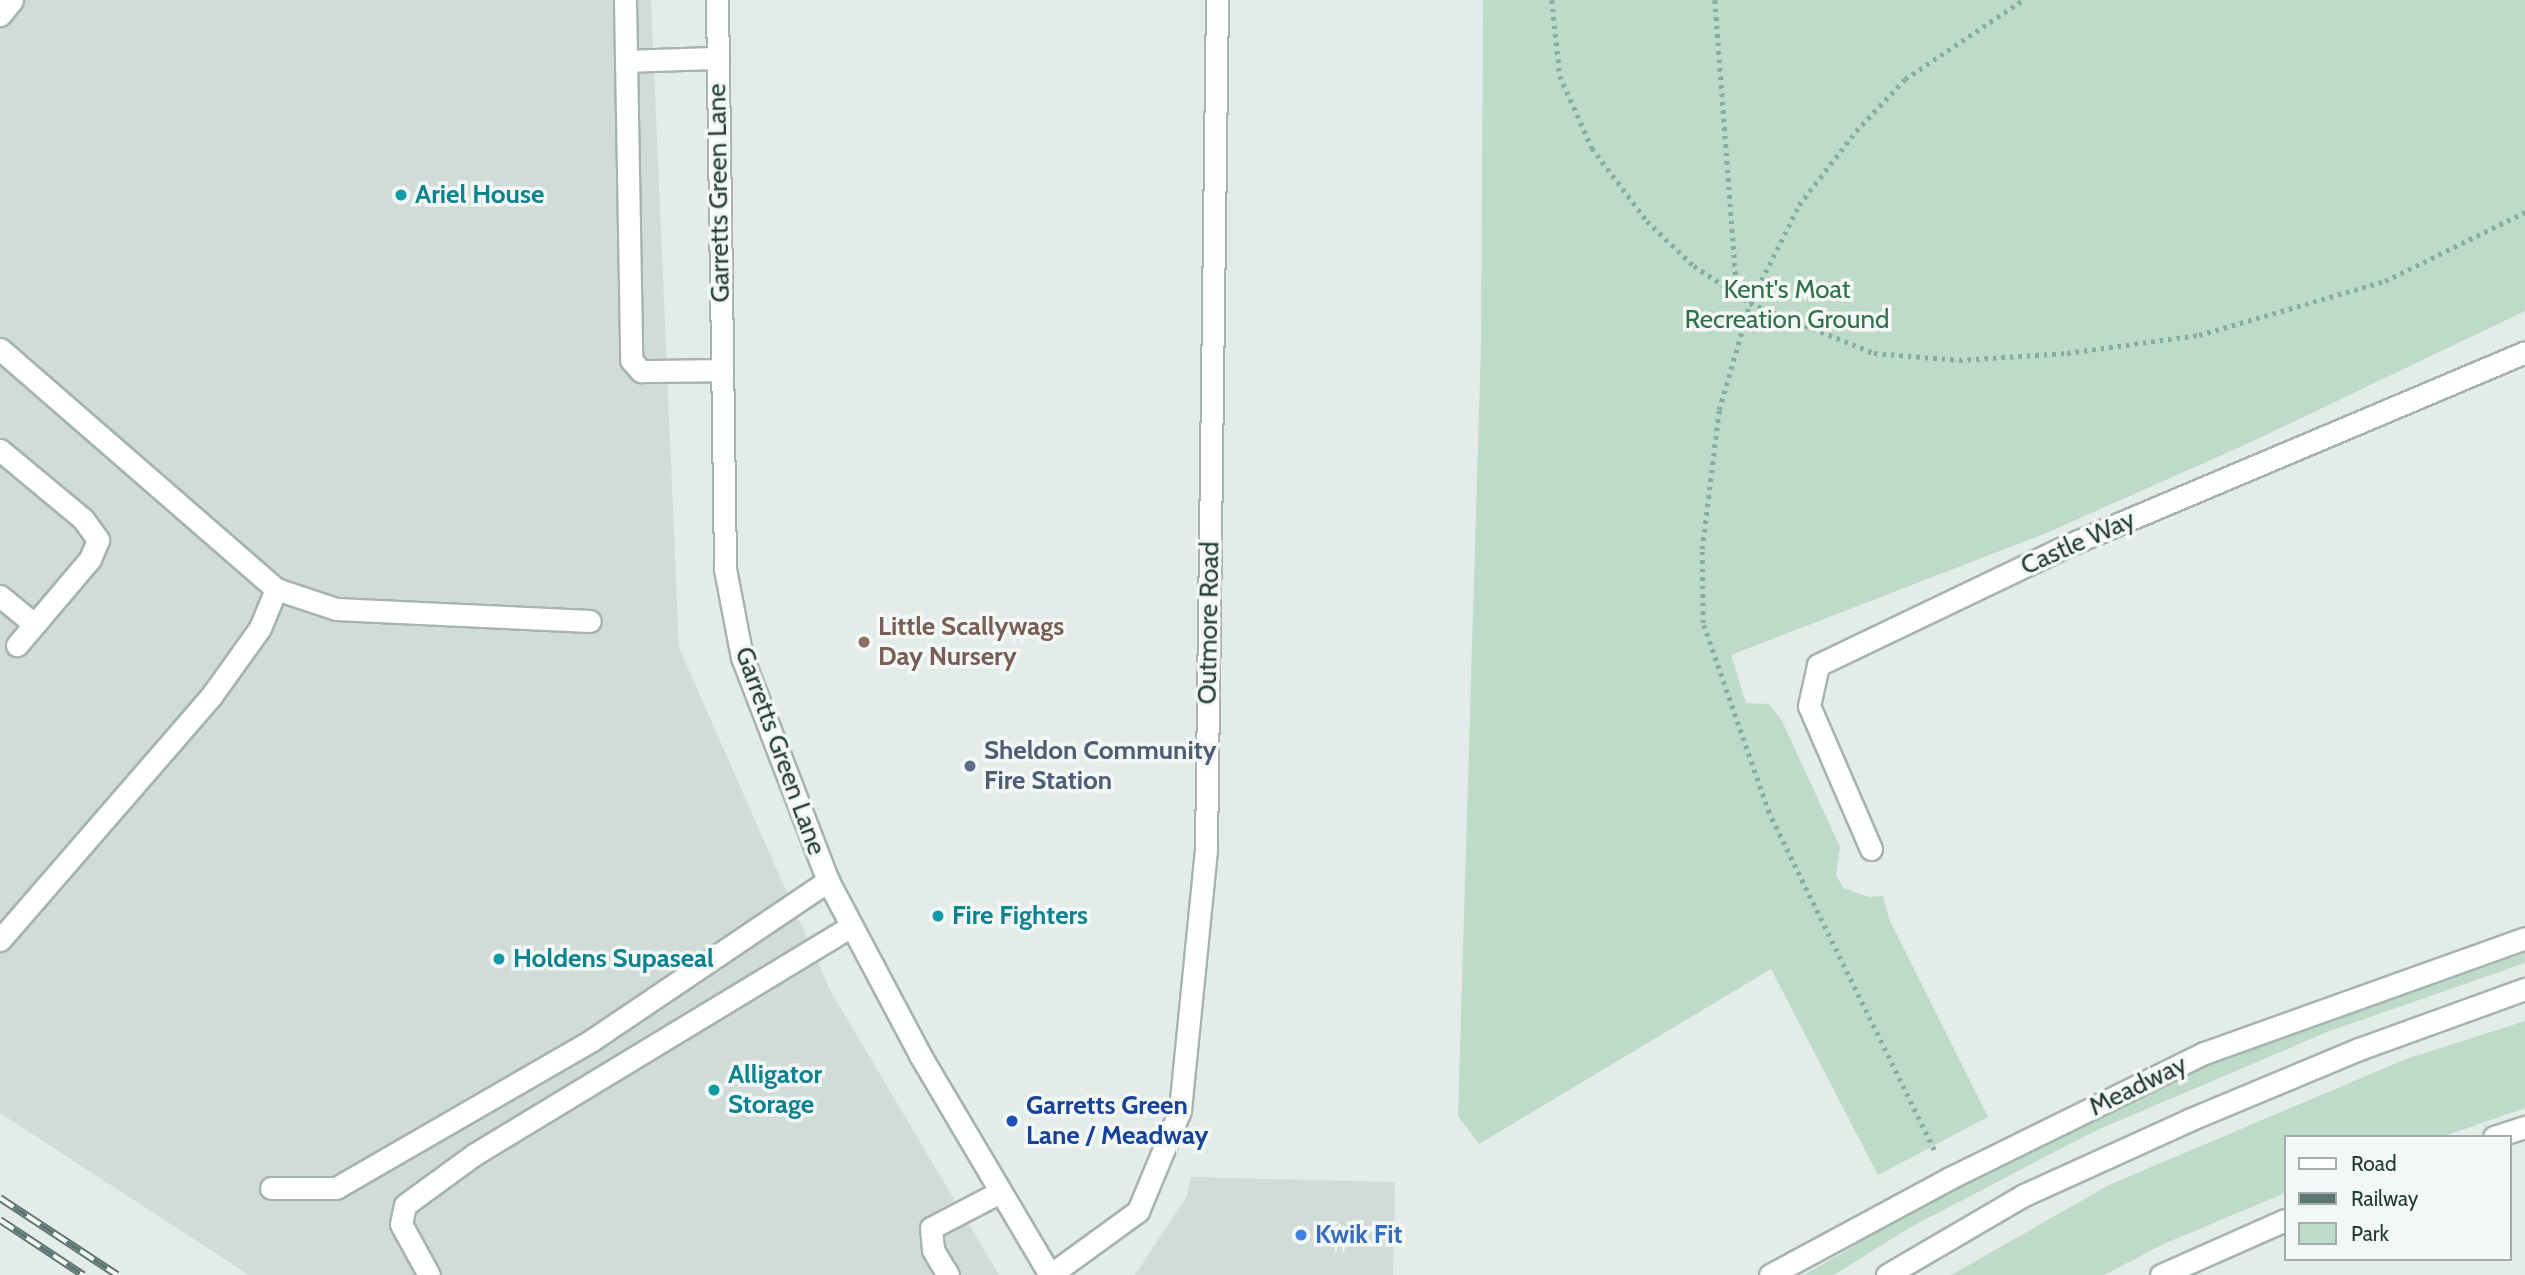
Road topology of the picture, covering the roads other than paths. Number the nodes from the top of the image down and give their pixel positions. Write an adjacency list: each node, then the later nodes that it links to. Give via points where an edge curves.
1 (12, 0): 5 (street)
2 (625, 0): 7 (street)
3 (717, 0): 6 (street, Garretts Green Lane)
4 (1217, 0): 30 (street, Outmore Road, via 1206,850 1180,1110 1138,1211)
5 (0, 15)
6 (718, 58): 7 (street); 10 (street, Garretts Green Lane)
7 (626, 61): 10 (street, via 631,360 641,372)
8 (0, 349): 12 (street)
9 (2525, 352): 17 (street, Castle Way, via 2071,544 1818,665 1809,706)
10 (722, 370): 18 (street, Garretts Green Lane, via 725,569 742,657)
11 (0, 450): 15 (street, via 83,519 98,540 90,559)
12 (276, 589): 14 (street, via 336,609); 21 (street, via 260,628 212,695)
13 (0, 596): 15 (street)
14 (590, 621)
15 (34, 624): 16 (street)
16 (17, 645)
17 (1871, 849)
18 (828, 881): 19 (street, Garretts Green Lane); 25 (street, via 592,1040 336,1188)
19 (851, 926): 26 (street, Garretts Green Lane, via 919,1055); 28 (street, via 487,1147 405,1205 401,1224)
20 (2525, 938): 31 (street, Meadway, via 2204,1053 1950,1178)
21 (0, 940)
22 (2525, 989): 32 (street, Meadway, via 2359,1049 2164,1132 2024,1195)
23 (2525, 1127): 24 (street)
24 (2500, 1135)
25 (271, 1188)
26 (1000, 1192): 29 (street, via 931,1228 933,1250); 30 (street, Garretts Green Lane)
27 (2284, 1220): 33 (street)
28 (429, 1275)
29 (948, 1275)
30 (1050, 1275)
31 (1770, 1275)
32 (1887, 1275)
33 (2161, 1275)

